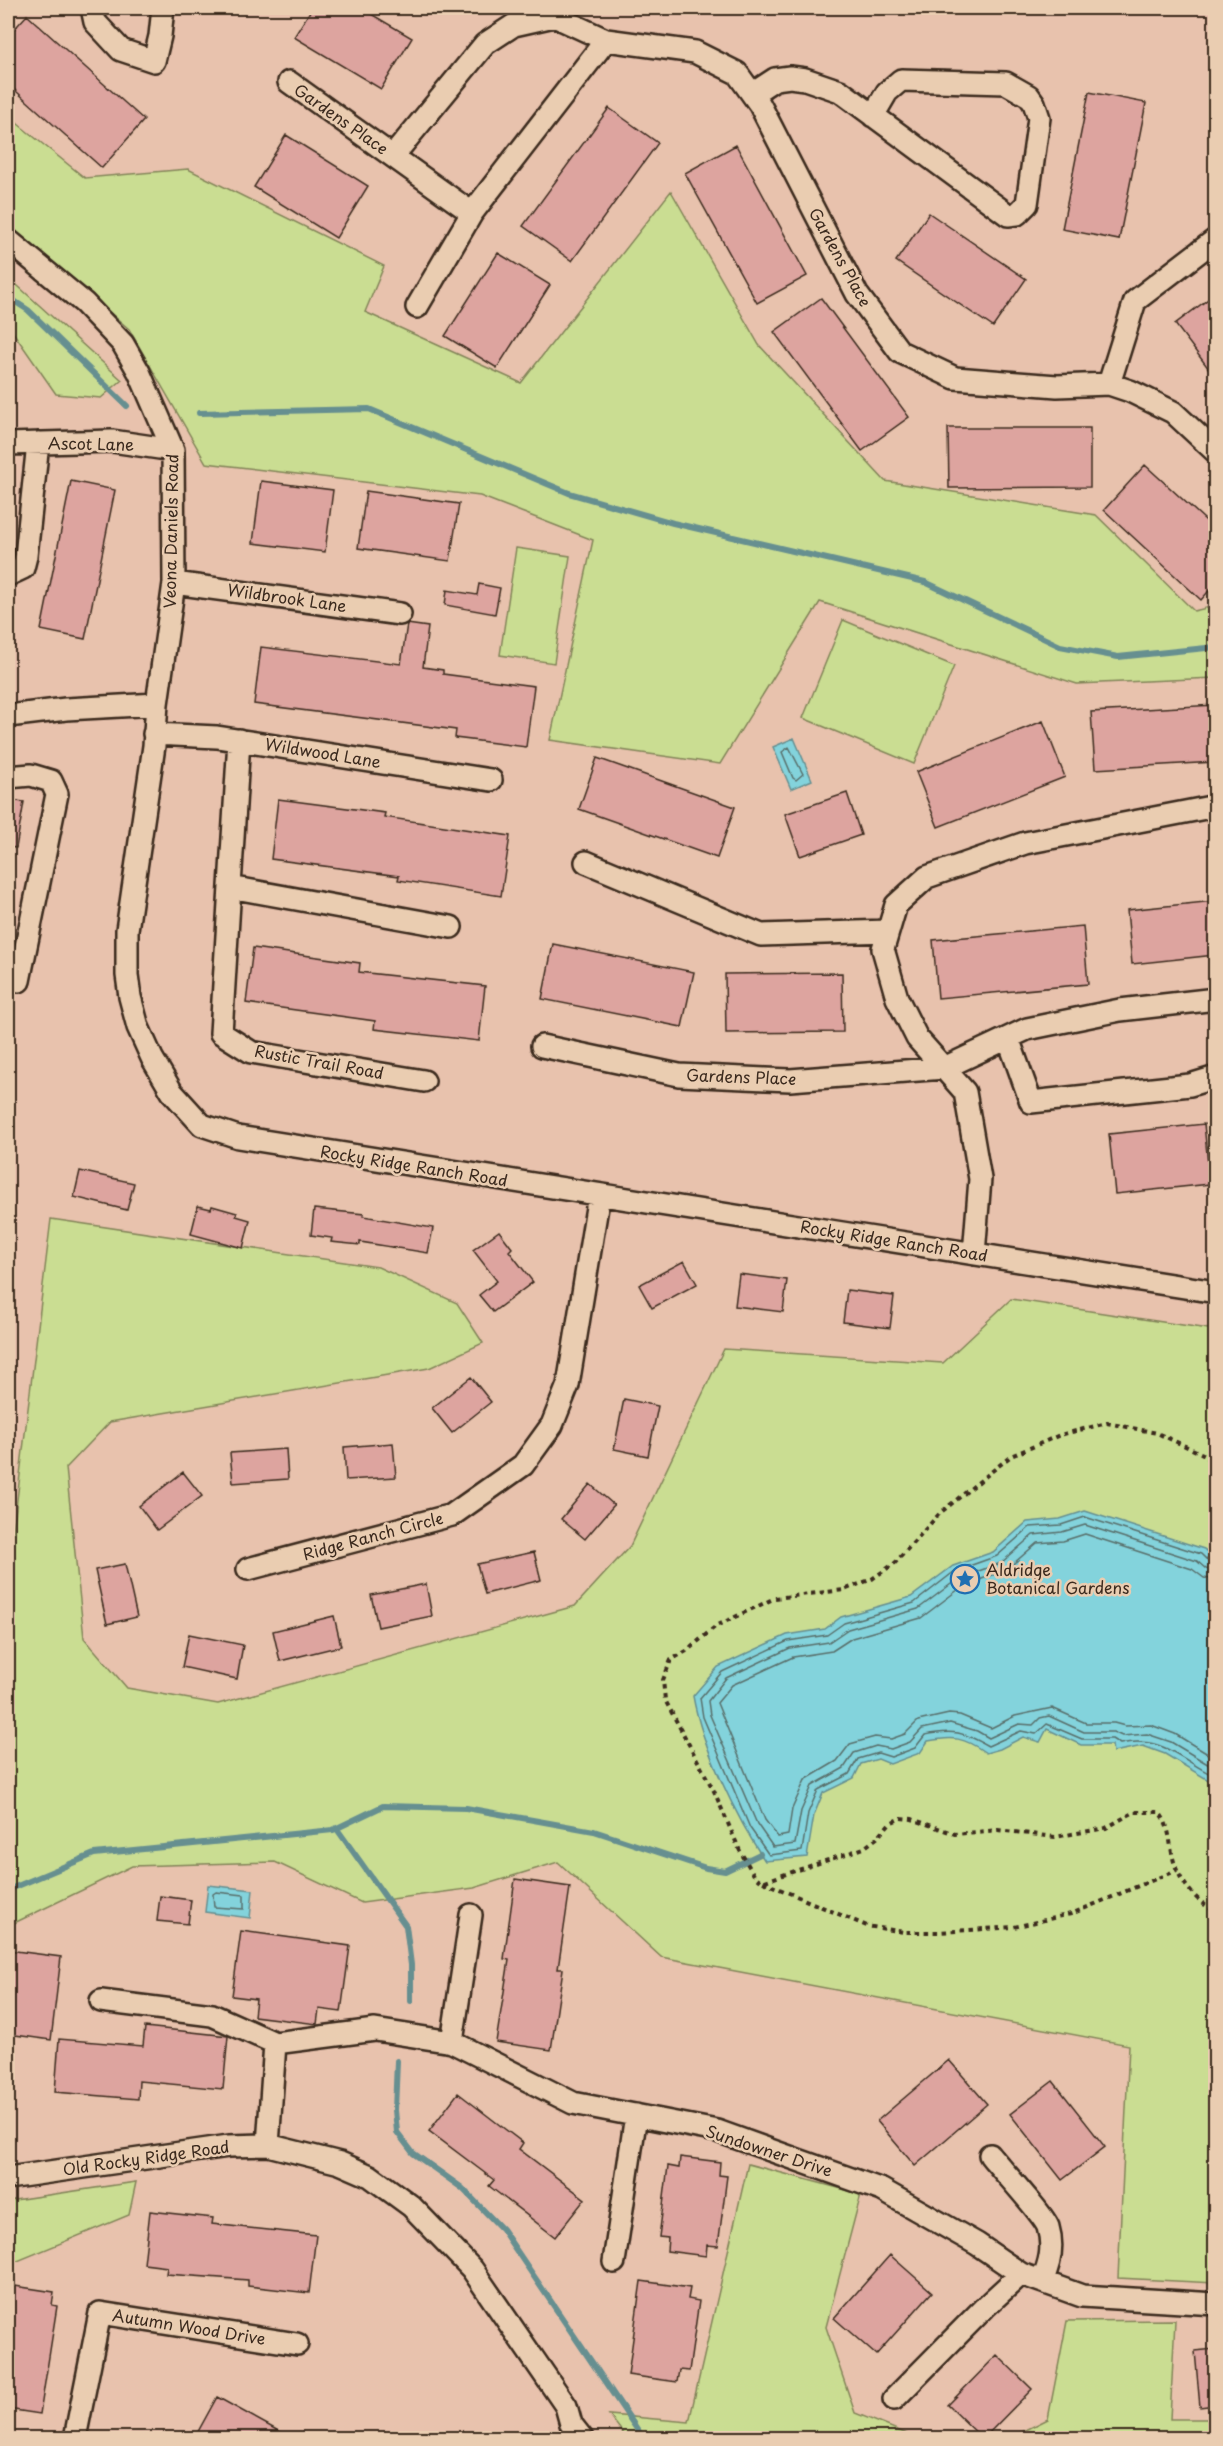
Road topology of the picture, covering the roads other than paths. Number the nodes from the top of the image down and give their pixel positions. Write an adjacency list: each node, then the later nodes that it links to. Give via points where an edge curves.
1 (92, 8): 2 (street, via 96,22 121,50 154,61)
2 (163, 8)
3 (606, 40): 5 (street, Gardens Place, via 694,52 737,73); 7 (street, Gardens Place, via 554,16 514,25 485,44); 8 (street)
4 (289, 82): 7 (street, Gardens Place)
5 (752, 94): 6 (street, via 775,79 805,79 840,91); 12 (street, Gardens Place, via 857,294 900,352 955,378 1057,386)
6 (873, 116): 6 (street, via 1008,215 1021,211 1027,204 1039,118 1034,103 1021,90 1006,84 909,79 892,86)
7 (393, 156): 8 (street, Gardens Place)
8 (472, 213): 11 (street)
9 (1215, 239): 12 (street, via 1135,301)
10 (8, 240): 15 (street, Veona Daniels Road, via 84,303 123,344)
11 (417, 307)
12 (1109, 384): 16 (street, Gardens Place, via 1173,412)
13 (38, 443): 14 (street, Ascot Lane); 15 (street, Ascot Lane, via 112,441); 17 (street, via 26,556 23,567)
14 (8, 444)
15 (173, 450): 18 (street, Veona Daniels Road)
16 (1215, 452)
17 (8, 575)
18 (174, 583): 19 (street, Wildbrook Lane); 20 (street, Veona Daniels Road)
19 (400, 614)
20 (157, 704): 21 (street); 22 (street, Rocky Ridge Ranch Road)
21 (8, 716)
22 (154, 734): 23 (street, Wildwood Lane); 38 (street, Rocky Ridge Ranch Road, via 127,930 127,975 138,1027 152,1059 172,1092 202,1125 238,1137)
23 (239, 740): 25 (street, Wildwood Lane); 28 (street, Rustic Trail Road)
24 (8, 777): 31 (street, via 31,775 51,781 57,794)
25 (490, 780)
26 (1215, 806): 30 (street, via 1025,843 927,877 896,905)
27 (586, 862): 30 (street, via 761,935)
28 (230, 887): 29 (street); 37 (street, Rustic Trail Road, via 221,1033 251,1052)
29 (451, 927)
30 (888, 931): 35 (street, via 883,950 897,998 916,1038)
31 (19, 981)
32 (1215, 999): 33 (street, Gardens Place, via 1120,1010 1027,1029)
33 (1008, 1038): 35 (street, Gardens Place); 36 (street, via 1031,1102 1190,1085)
34 (542, 1046): 35 (street, Gardens Place, via 679,1075 790,1080)
35 (944, 1068): 39 (street, via 965,1092 978,1168)
36 (1215, 1077)
37 (424, 1081)
38 (599, 1195): 39 (street, Rocky Ridge Ranch Road); 41 (street, Ridge Ranch Circle, via 568,1385 552,1425 523,1466 452,1515)
39 (974, 1254): 40 (street, Rocky Ridge Ranch Road)
40 (1215, 1292)
41 (248, 1569)
42 (471, 1915): 44 (street)
43 (101, 2001): 45 (street, via 212,2015)
44 (452, 2042): 45 (street, Sundowner Drive, via 375,2030); 46 (street, Sundowner Drive, via 573,2103)
45 (276, 2043): 47 (street)
46 (636, 2115): 50 (street); 51 (street, Sundowner Drive, via 717,2131 882,2190)
47 (268, 2145): 49 (street, Old Rocky Ridge Road, via 194,2149); 57 (street, Old Rocky Ridge Road, via 360,2171 411,2206 472,2269 566,2406 571,2424)
48 (990, 2155): 52 (street, via 1047,2225 1051,2246)
49 (8, 2178)
50 (615, 2262)
51 (1021, 2274): 52 (street, Sundowner Drive); 55 (street)
52 (1042, 2281): 53 (street, Sundowner Drive, via 1082,2296)
53 (1215, 2304)
54 (297, 2344): 56 (street, Autumn Wood Drive, via 100,2313)
55 (894, 2399)
56 (75, 2439)
57 (582, 2439)

